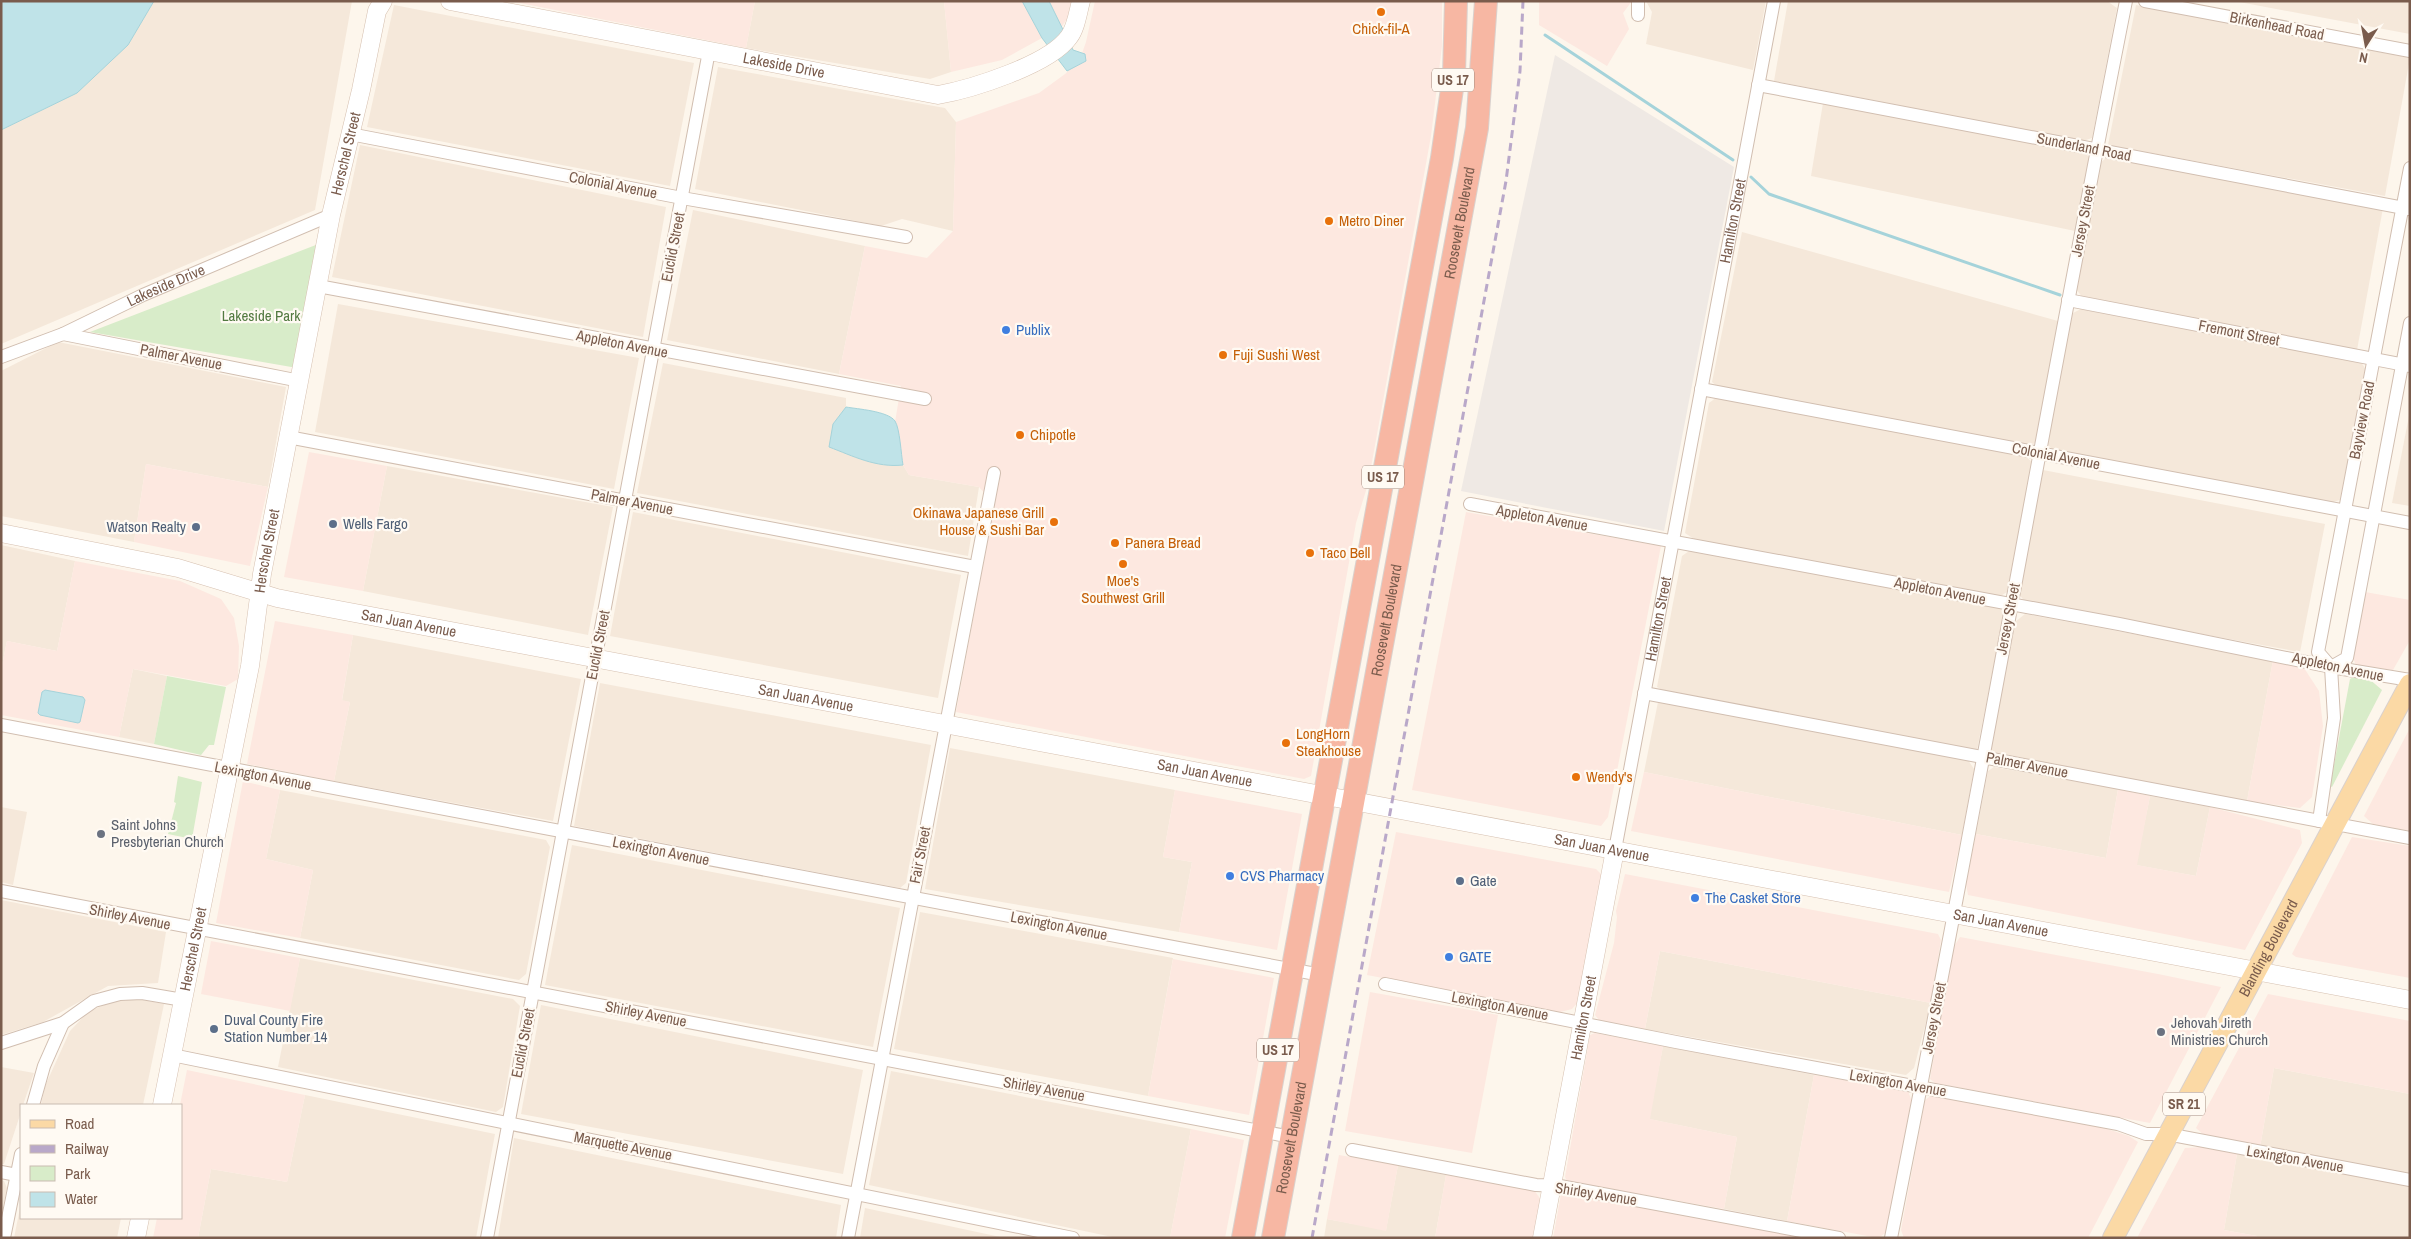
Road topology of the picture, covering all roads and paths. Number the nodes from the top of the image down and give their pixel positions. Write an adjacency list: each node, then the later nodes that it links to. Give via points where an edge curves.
1 (383, 1): 15 (main road, Herschel Street, via 377,11)
2 (450, 1): 11 (main road, Lakeside Drive)
3 (1081, 1): 11 (main road, Lakeside Drive, via 1068,39 1051,52 1018,70 956,92 938,95)
4 (1456, 1): 17 (highway, Roosevelt Boulevard / US 17, via 1454,75)
5 (1486, 1): 14 (highway, Roosevelt Boulevard / US 17)
6 (1638, 1): 10 (street)
7 (1774, 1): 13 (street, Hamilton Street)
8 (2126, 1): 16 (street, Jersey Street)
9 (2145, 1): 12 (street, Birkenhead Road)
10 (1638, 15)
11 (709, 51): 19 (street, Euclid Street)
12 (2410, 51)
13 (1758, 85): 16 (street, Sunderland Road); 33 (street, Hamilton Street)
14 (1477, 128): 17 (highway, via 1459,148); 22 (highway, Roosevelt Boulevard / US 17)
15 (350, 134): 19 (street, Colonial Avenue); 21 (main road, Herschel Street)
16 (2096, 149): 20 (street, Sunderland Road); 25 (street, Jersey Street)
17 (1442, 158): 22 (highway, via 1454,175); 40 (highway, Roosevelt Boulevard / US 17)
18 (2410, 168): 20 (street, Bayview Road)
19 (682, 198): 23 (street, Colonial Avenue); 28 (street, Euclid Street)
20 (2406, 208): 30 (street, Bayview Road)
21 (331, 215): 24 (main road, Herschel Street); 27 (street, Lakeside Drive, via 143,295)
22 (1458, 228): 49 (highway, Roosevelt Boulevard / US 17)
23 (906, 237)
24 (318, 286): 28 (street, Appleton Avenue); 32 (main road, Herschel Street)
25 (2068, 300): 30 (street, Fremont Street); 36 (street, Jersey Street)
26 (2410, 323): 31 (street, Bayview Road)
27 (62, 334): 29 (street, Lakeside Drive); 32 (street, Palmer Avenue)
28 (654, 350): 34 (street, Appleton Avenue); 38 (street, Euclid Street)
29 (1, 357)
30 (2374, 360): 31 (street, Fremont Street); 41 (street, Bayview Road)
31 (2406, 365): 42 (street, Bayview Road)
32 (300, 381): 35 (main road, Herschel Street)
33 (1701, 390): 36 (street, Colonial Avenue); 45 (street, Hamilton Street)
34 (925, 399)
35 (288, 437): 38 (street, Palmer Avenue); 47 (main road, Herschel Street)
36 (2039, 452): 41 (street, Colonial Avenue); 48 (street, Jersey Street)
37 (994, 473): 46 (street, Fair Street)
38 (625, 501): 46 (street, Palmer Avenue); 50 (street, Euclid Street)
39 (1470, 504): 45 (street, Appleton Avenue)
40 (1377, 511): 49 (highway, via 1386,520 1388,534 1378,600 1378,618); 59 (highway, Roosevelt Boulevard / US 17)
41 (2344, 511): 42 (street, Colonial Avenue); 51 (street, Bayview Road, via 2318,652)
42 (2374, 517): 43 (street, Colonial Avenue); 51 (street, Bayview Road, via 2347,658)
43 (2410, 523)
44 (1, 532): 47 (main road, San Juan Avenue, via 178,568)
45 (1673, 542): 48 (street, Appleton Avenue); 54 (street, Hamilton Street)
46 (975, 567): 55 (street, Fair Street)
47 (260, 592): 50 (main road, San Juan Avenue, via 307,604); 58 (main road, Herschel Street)
48 (2011, 605): 51 (street, Appleton Avenue); 57 (street, Jersey Street)
49 (1384, 635): 60 (highway, Roosevelt Boulevard / US 17)
50 (596, 658): 55 (main road, San Juan Avenue); 62 (street, Euclid Street)
51 (2331, 667): 52 (street, Appleton Avenue); 61 (street, Bayview Road, via 2334,718)
52 (2410, 680)
53 (2410, 684): 61 (main road, Blanding Boulevard / SR 21)
54 (1644, 693): 57 (street, Palmer Avenue); 64 (street, Hamilton Street)
55 (944, 724): 59 (main road, San Juan Avenue); 66 (street, Fair Street)
56 (1, 725): 58 (street, Lexington Avenue)
57 (1983, 756): 61 (street, Palmer Avenue); 67 (street, Jersey Street)
58 (230, 770): 62 (street, Lexington Avenue); 68 (main road, Herschel Street)
59 (1324, 796): 60 (main road, San Juan Avenue); 69 (highway, Roosevelt Boulevard / US 17)
60 (1353, 801): 64 (main road, San Juan Avenue); 71 (highway, Roosevelt Boulevard / US 17)
61 (2326, 822): 63 (street, Palmer Avenue); 70 (main road, Blanding Boulevard / SR 21)
62 (562, 832): 66 (street, Lexington Avenue); 73 (street, Euclid Street)
63 (2410, 838)
64 (1615, 850): 67 (main road, San Juan Avenue); 76 (main road, Hamilton Street)
65 (1, 891): 68 (street, Shirley Avenue)
66 (912, 898): 69 (street, Lexington Avenue); 80 (street, Fair Street)
67 (1954, 914): 70 (main road, San Juan Avenue); 81 (street, Jersey Street)
68 (198, 930): 73 (street, Shirley Avenue); 74 (main road, Herschel Street)
69 (1293, 970): 71 (street, Lexington Avenue); 85 (highway, Roosevelt Boulevard / US 17)
70 (2256, 972): 75 (main road, San Juan Avenue); 86 (main road, Blanding Boulevard / SR 21)
71 (1321, 975): 87 (highway, Roosevelt Boulevard / US 17)
72 (1385, 984): 76 (street, Lexington Avenue)
73 (533, 992): 80 (street, Shirley Avenue); 84 (street, Euclid Street)
74 (183, 1000): 77 (street, via 142,993 120,994 94,1001); 79 (main road, Herschel Street)
75 (2410, 1000)
76 (1582, 1022): 81 (street, Lexington Avenue); 93 (main road, Hamilton Street)
77 (63, 1023): 78 (street); 82 (street, via 44,1066)
78 (1, 1043)
79 (172, 1055): 83 (main road, Herschel Street); 84 (street, Marquette Avenue)
80 (881, 1059): 85 (street, Shirley Avenue); 94 (street, Fair Street)
81 (1921, 1088): 86 (street, Lexington Avenue, via 2118,1124 2146,1134); 105 (street, Jersey Street)
82 (33, 1104)
83 (162, 1104)
84 (507, 1123): 94 (street, Marquette Avenue); 98 (street, Euclid Street)
85 (1263, 1130): 87 (street, Shirley Avenue); 101 (highway, Roosevelt Boulevard / US 17)
86 (2168, 1134): 92 (street, Lexington Avenue); 106 (main road, Blanding Boulevard / SR 21)
87 (1291, 1136): 102 (highway, Roosevelt Boulevard / US 17)
88 (1352, 1150): 93 (street, Shirley Avenue)
89 (20, 1159): 91 (street)
90 (1, 1172): 91 (street)
91 (17, 1175): 96 (street)
92 (2410, 1180)
93 (1552, 1186): 103 (main road, Hamilton Street); 104 (street, Shirley Avenue)
94 (856, 1193): 99 (street, Fair Street); 100 (street, Marquette Avenue)
95 (140, 1219): 97 (main road)
96 (4, 1238)
97 (136, 1238)
98 (487, 1238)
99 (848, 1238)
100 (1073, 1238)
101 (1243, 1238)
102 (1273, 1238)
103 (1542, 1238)
104 (1839, 1238)
105 (1891, 1238)
106 (2113, 1238)

